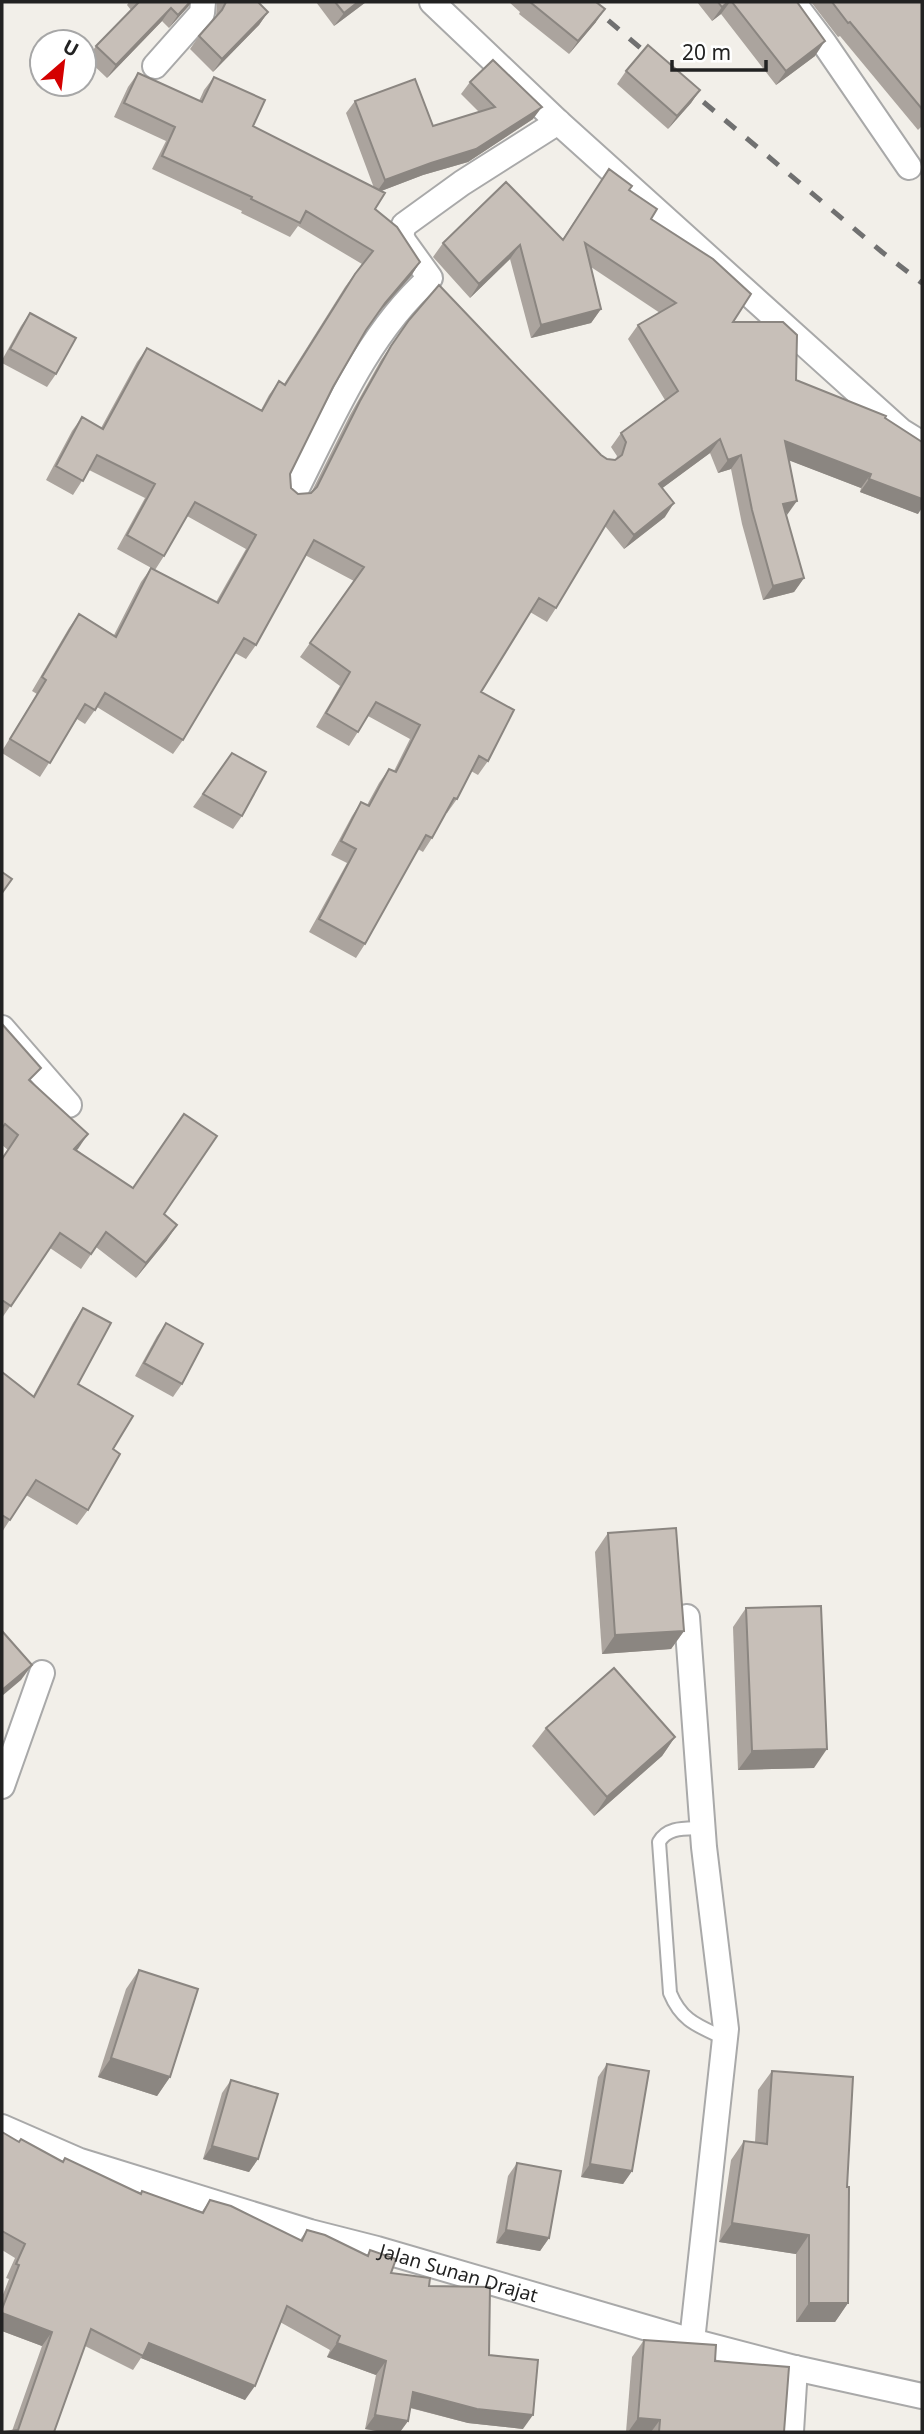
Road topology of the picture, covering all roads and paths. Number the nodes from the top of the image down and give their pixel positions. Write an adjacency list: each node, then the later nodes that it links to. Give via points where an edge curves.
1 (203, 2): 4 (street, via 202,13)
2 (432, 2): 5 (street)
3 (793, 2): 6 (street)
4 (155, 66)
5 (558, 122): 7 (street, via 404,225 404,242); 9 (street, via 901,431)
6 (909, 167)
7 (430, 278): 8 (street); 10 (street, via 392,318 363,363)
8 (449, 298)
9 (922, 444)
10 (294, 494)
11 (2, 1028): 12 (street)
12 (69, 1105)
13 (687, 1617): 16 (street)
14 (42, 1674): 15 (street)
15 (2, 1786)
16 (703, 1828): 17 (street); 17 (lane, via 669,1830 659,1842 670,1993 686,2020)
17 (726, 2039): 19 (street)
18 (2, 2127): 19 (street, Jalan Sunan Drajat, via 80,2161 221,2206)
19 (692, 2341): 20 (street, Jalan Sunan Drajat)
20 (795, 2368): 21 (street, Jalan Sunan Drajat); 22 (street)
21 (922, 2396)
22 (791, 2432)

